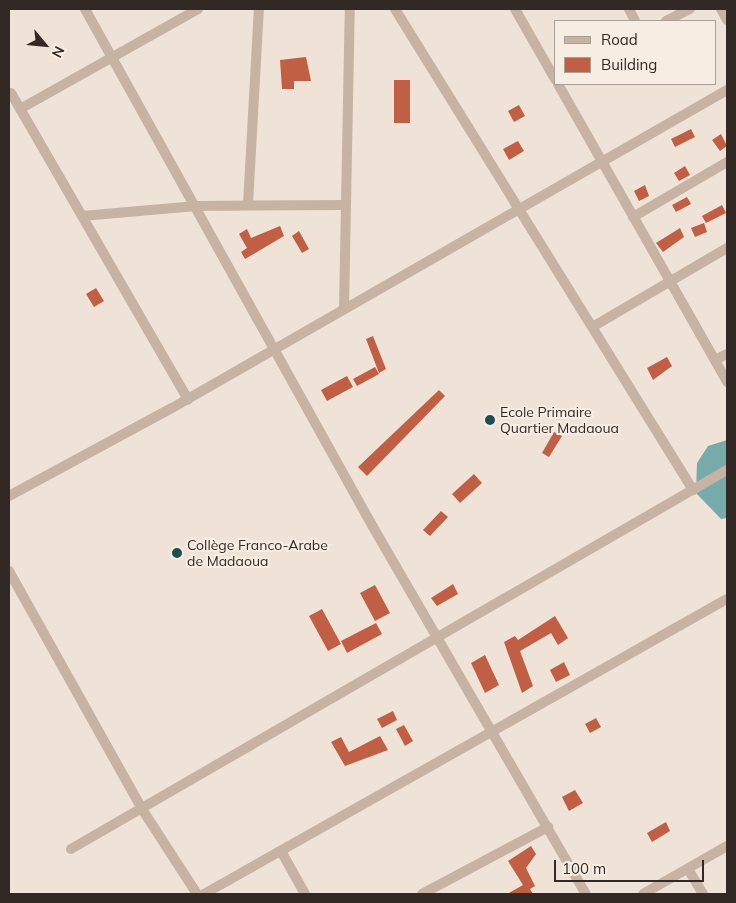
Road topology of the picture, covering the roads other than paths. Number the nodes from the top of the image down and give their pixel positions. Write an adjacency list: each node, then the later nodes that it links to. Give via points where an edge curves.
1 (85, 9): 13 (street)
2 (198, 9): 13 (street)
3 (259, 9): 21 (street)
4 (350, 9): 22 (street)
5 (395, 9): 24 (street)
6 (515, 9): 14 (street)
7 (628, 9): 10 (street)
8 (690, 9): 11 (street)
9 (721, 9): 12 (street)
10 (635, 20)
11 (668, 20)
12 (727, 20)
13 (112, 55): 18 (street); 23 (street)
14 (554, 77)
15 (559, 85): 19 (street)
16 (727, 90): 19 (street)
17 (11, 93): 18 (street)
18 (20, 108): 25 (street)
19 (602, 162): 24 (street); 26 (street)
20 (727, 162): 26 (street)
21 (248, 204): 22 (street); 23 (street)
22 (344, 205): 29 (street)
23 (197, 206): 25 (street); 31 (street)
24 (518, 210): 29 (street); 30 (street)
25 (82, 216): 35 (street)
26 (633, 217): 28 (street)
27 (727, 248): 28 (street)
28 (670, 282): 30 (street); 33 (street)
29 (344, 309): 31 (street)
30 (594, 326): 37 (street)
31 (277, 347): 35 (street); 41 (street, via 373,527)
32 (727, 354): 33 (street)
33 (715, 360): 34 (street)
34 (727, 382)
35 (188, 399): 38 (street)
36 (727, 470): 37 (street)
37 (693, 490): 41 (street)
38 (9, 496)
39 (9, 571): 43 (street)
40 (727, 599): 42 (street)
41 (440, 636): 42 (street); 43 (street)
42 (494, 731): 44 (street); 47 (street)
43 (142, 809): 46 (street); 49 (street)
44 (548, 827): 52 (street); 53 (street)
45 (727, 846): 48 (street)
46 (70, 849)
47 (281, 851): 50 (street); 51 (street)
48 (688, 869): 54 (street); 55 (street)
49 (197, 894)
50 (204, 894)
51 (305, 894)
52 (422, 894)
53 (586, 894)
54 (644, 894)
55 (703, 894)

